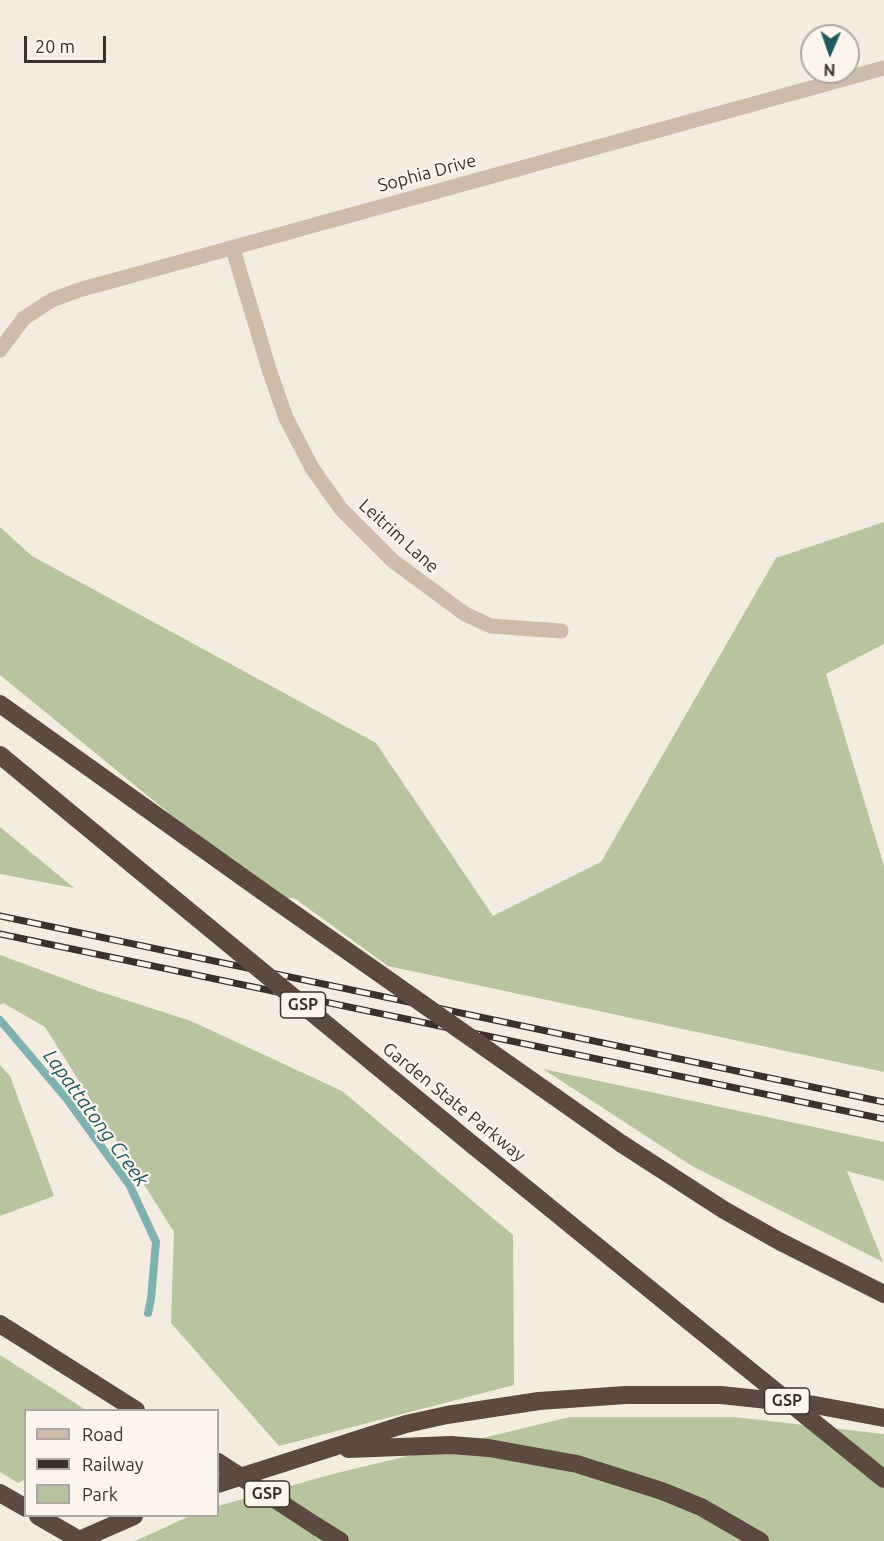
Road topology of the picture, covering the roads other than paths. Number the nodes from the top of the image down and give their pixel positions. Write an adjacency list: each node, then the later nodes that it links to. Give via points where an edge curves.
1 (884, 68): 2 (street, Sophia Drive)
2 (233, 249): 3 (street, Sophia Drive, via 52,300 24,318); 4 (street, Leitrim Lane, via 286,418 312,468 341,509 393,561 465,614 491,626)
3 (0, 350)
4 (561, 631)
5 (0, 704): 7 (highway, bridge, via 672,1178 733,1215)
6 (0, 755): 13 (highway, Garden State Parkway / GSP, bridge)
7 (884, 1294)
8 (0, 1324): 9 (highway)
9 (134, 1409)
10 (884, 1418): 11 (highway, via 815,1405 721,1395 584,1397 447,1415)
11 (321, 1451): 14 (highway); 22 (highway, via 451,1445 577,1464 701,1507)
12 (219, 1463): 21 (highway, GSP, bridge)
13 (884, 1479)
14 (219, 1484)
15 (0, 1493): 16 (highway)
16 (24, 1507)
17 (41, 1517): 20 (highway, bridge)
18 (130, 1517): 19 (highway)
19 (77, 1541)
20 (81, 1541)
21 (340, 1541)
22 (760, 1541)

